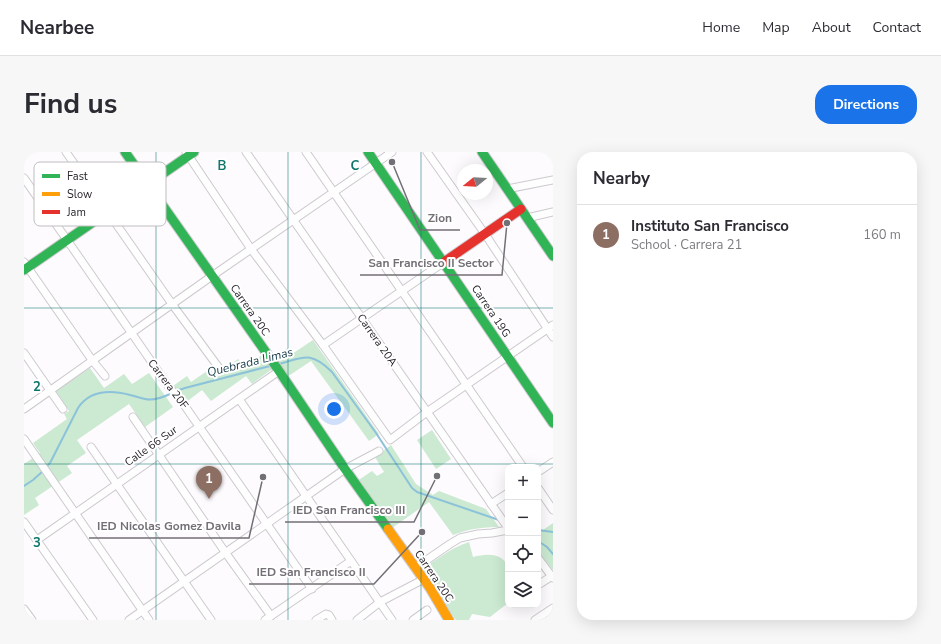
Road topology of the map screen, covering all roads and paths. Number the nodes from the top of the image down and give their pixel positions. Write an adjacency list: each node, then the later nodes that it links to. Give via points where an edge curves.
1 (66, 152): 10 (street)
2 (125, 152): 11 (street, Carrera 20C)
3 (246, 152): 23 (street, Carrera 20A)
4 (306, 152): 18 (street)
5 (368, 152): 12 (street, Carrera 19G)
6 (392, 152): 12 (street)
7 (427, 152): 27 (street)
8 (482, 152): 16 (street)
9 (189, 153): 13 (street); 29 (street)
10 (73, 162)
11 (132, 162)
12 (376, 163): 18 (street); 31 (street, Carrera 19G)
13 (166, 170)
14 (24, 178): 17 (street, Carrera 20F)
15 (553, 180): 16 (street)
16 (507, 189): 19 (street)
17 (34, 192)
18 (334, 192): 23 (street); 34 (street)
19 (521, 209): 22 (street); 27 (street)
20 (166, 210): 33 (street, Carrera 20C)
21 (553, 212): 22 (street)
22 (527, 218): 30 (street)
23 (293, 220): 29 (street); 36 (street, Carrera 20A)
24 (57, 226): 28 (street, Carrera 20F)
25 (88, 226): 28 (street)
26 (118, 226): 35 (street)
27 (485, 234): 31 (street); 37 (street)
28 (67, 240): 32 (street); 38 (street, Carrera 20F)
29 (251, 249): 33 (street); 40 (street)
30 (553, 256)
31 (444, 262): 34 (street); 42 (street, Carrera 19G)
32 (25, 266): 43 (street)
33 (212, 276): 35 (street); 45 (street, Carrera 20C)
34 (402, 291): 36 (street); 47 (street)
35 (172, 304): 38 (street); 44 (street)
36 (363, 318): 40 (street); 52 (street, Carrera 20A)
37 (550, 327): 39 (street); 42 (street)
38 (131, 333): 43 (street); 55 (street, Carrera 20F)
39 (553, 337)
40 (323, 345): 52 (street, via 390,440)
41 (24, 353): 48 (street)
42 (508, 356): 47 (street); 54 (street, Carrera 19G)
43 (92, 360): 46 (street); 48 (street)
44 (219, 368)
45 (276, 368): 49 (street, Calle 66 Sur); 62 (street, Carrera 20C)
46 (105, 376)
47 (467, 385): 52 (street); 61 (street)
48 (50, 390): 50 (street); 51 (street)
49 (239, 399): 55 (street, Calle 66 Sur); 67 (street)
50 (24, 409)
51 (63, 409)
52 (427, 412): 68 (street, Carrera 20A)
53 (133, 417): 59 (street)
54 (553, 423)
55 (199, 427): 59 (street, Calle 66 Sur); 72 (street, Carrera 20F)
56 (24, 440): 70 (street)
57 (91, 447): 64 (street)
58 (379, 451): 62 (street)
59 (158, 455): 64 (street, Calle 66 Sur); 76 (street)
60 (553, 462): 63 (street)
61 (521, 464)
62 (344, 469): 67 (street); 79 (street, Carrera 20C)
63 (541, 470)
64 (117, 484): 70 (street, Calle 66 Sur); 82 (street)
65 (541, 492): 69 (street)
66 (505, 495): 68 (street)
67 (306, 496): 72 (street); 77 (street)
68 (491, 504): 73 (street, Carrera 20A)
69 (553, 510)
70 (76, 513): 75 (street, Calle 66 Sur); 88 (street)
71 (24, 522): 75 (street)
72 (267, 524): 76 (street); 84 (street, Carrera 20F)
73 (505, 525)
74 (505, 529): 79 (street, via 492,534 460,538)
75 (37, 540): 93 (street)
76 (225, 552): 82 (street); 90 (street)
77 (351, 561): 84 (street); 85 (street)
78 (541, 562): 80 (street)
79 (414, 568): 81 (street, Carrera 20C)
80 (552, 576): 83 (street)
81 (424, 580): 85 (street); 91 (street, Carrera 20C)
82 (184, 581): 88 (street); 96 (street)
83 (541, 583)
84 (312, 589): 90 (street)
85 (380, 602): 99 (street); 100 (street)
86 (553, 608): 102 (street)
87 (24, 609): 92 (street)
88 (142, 610): 94 (street); 95 (street)
89 (427, 610): 101 (street)
90 (268, 618)
91 (447, 618)
92 (32, 620)
93 (93, 620)
94 (128, 620)
95 (149, 620)
96 (211, 620)
97 (316, 620): 98 (street, via 326,614)
98 (332, 620)
99 (357, 620)
100 (392, 620)
101 (412, 620)
102 (535, 620)

